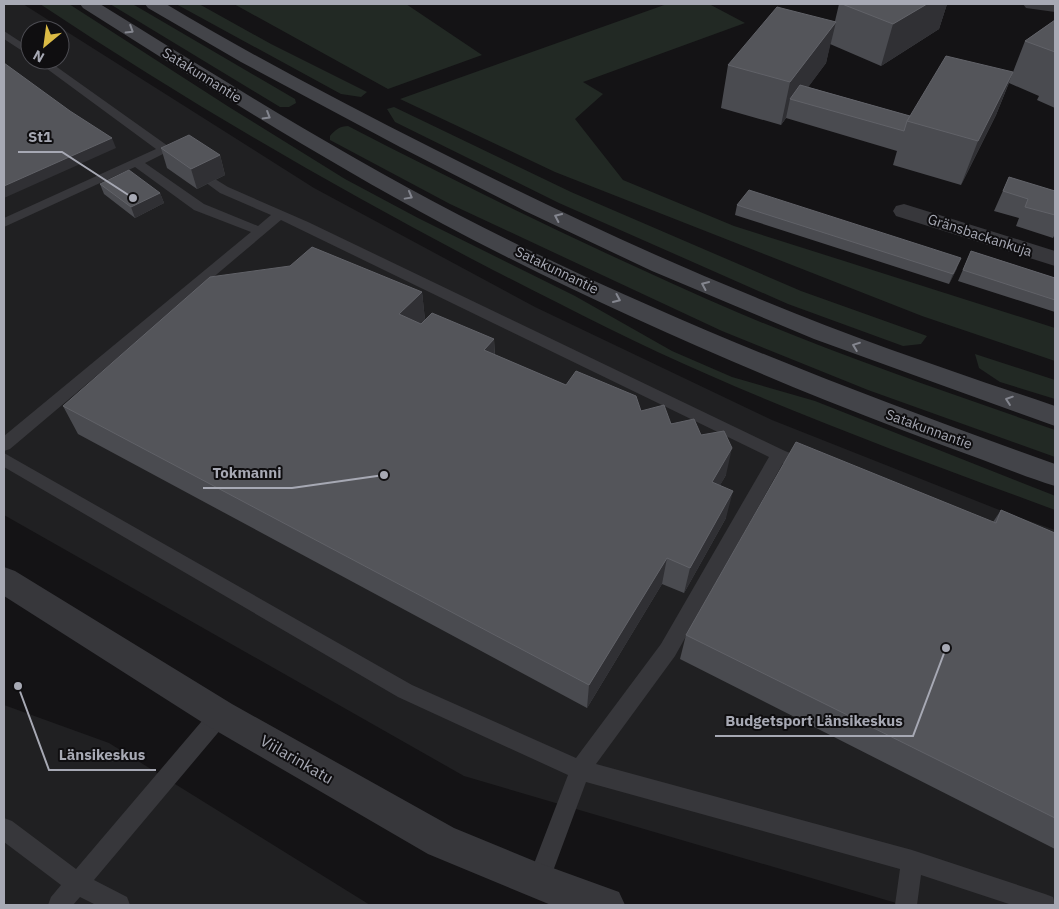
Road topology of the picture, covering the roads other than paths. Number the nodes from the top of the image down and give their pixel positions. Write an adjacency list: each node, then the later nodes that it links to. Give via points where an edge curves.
1 (89, 4): 22 (main road, Satakunnantie, one-way to 22, via 302,137 452,220 712,342 864,405)
2 (154, 4): 17 (main road, one-way to 2, via 888,358 746,303 616,245 332,104 228,49)
3 (1032, 4): 4 (street)
4 (1055, 7)
5 (4, 34): 6 (lane)
6 (20, 45)
7 (54, 70): 8 (lane)
8 (165, 149): 9 (lane); 10 (lane)
9 (181, 161)
10 (136, 162): 14 (lane); 15 (lane, via 199,206)
11 (211, 182): 13 (lane)
12 (904, 210): 16 (street, Gränsbackankuja)
13 (279, 215): 15 (lane); 19 (lane)
14 (4, 223)
15 (260, 231): 18 (lane)
16 (1055, 259)
17 (1055, 416)
18 (4, 446)
19 (779, 455): 21 (lane); 25 (lane, via 668,650)
20 (4, 460): 25 (lane, via 405,692)
21 (822, 472)
22 (1055, 475)
23 (4, 580): 24 (street, Viilarinkatu)
24 (220, 715): 28 (street, Viilarinkatu, via 441,841); 29 (lane)
25 (580, 770): 27 (lane); 28 (lane)
26 (4, 829): 29 (lane)
27 (912, 861): 33 (lane); 34 (lane)
28 (538, 882): 32 (street, Viilarinkatu)
29 (78, 884): 30 (lane); 31 (lane)
30 (59, 905)
31 (119, 905)
32 (606, 905)
33 (906, 905)
34 (1046, 905)

